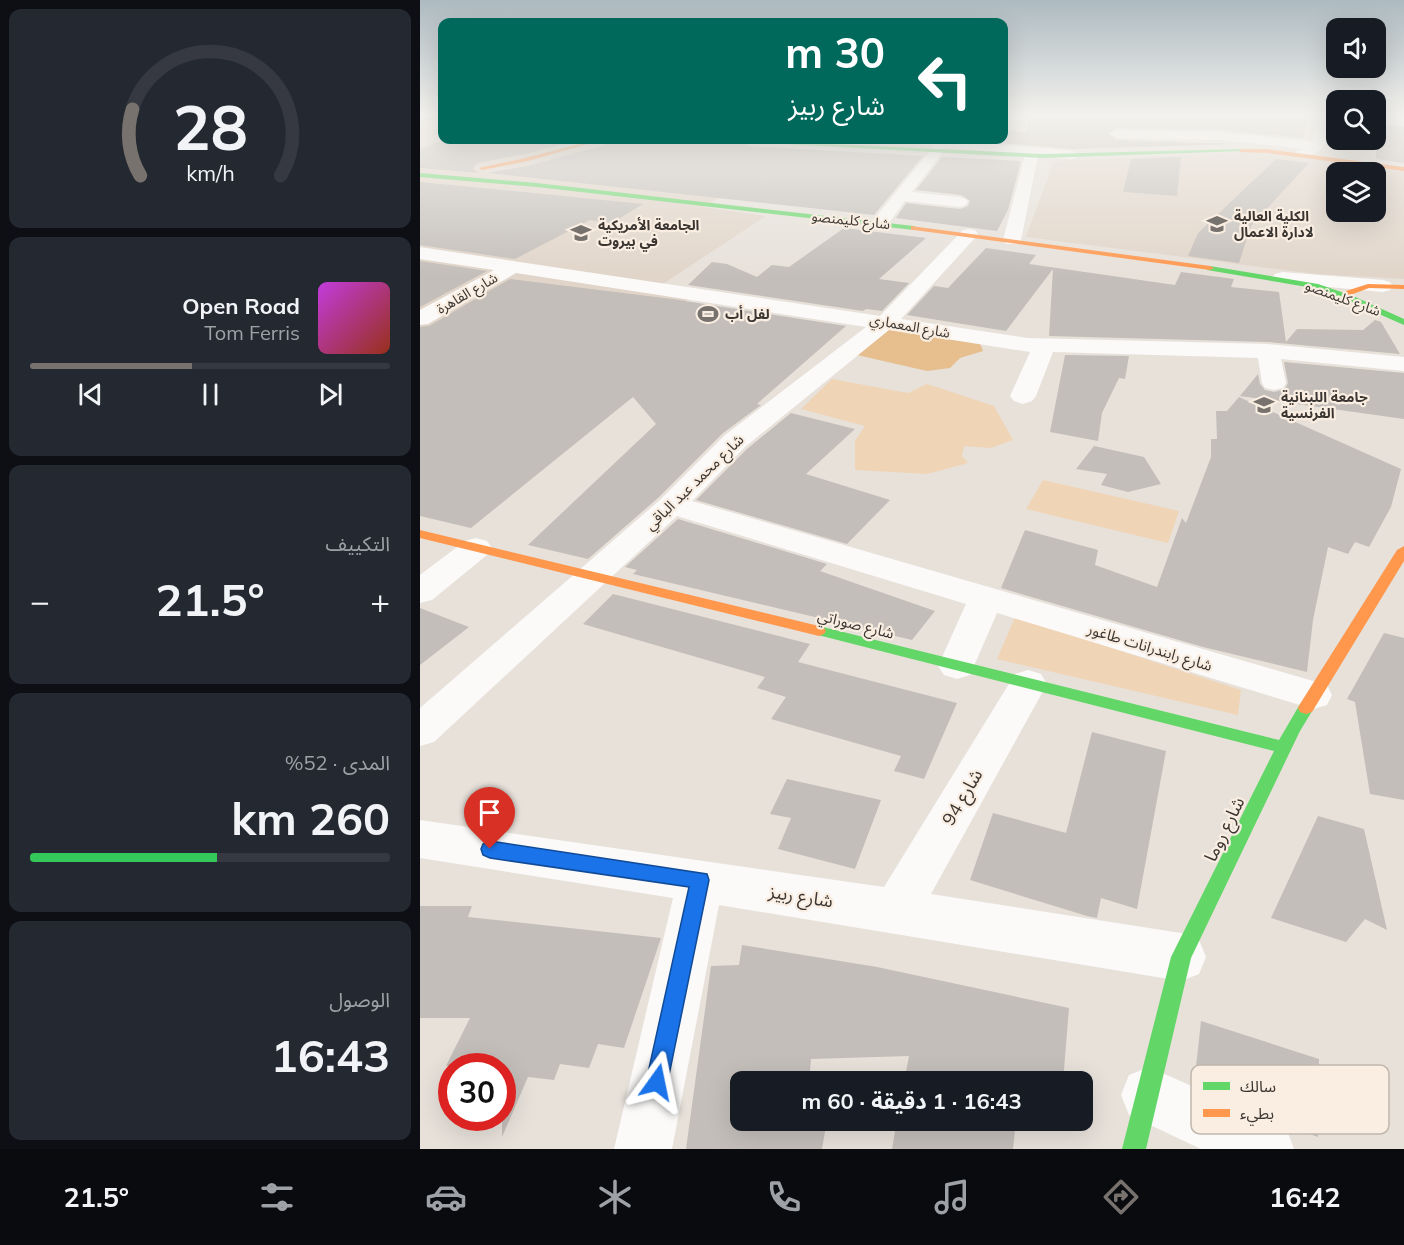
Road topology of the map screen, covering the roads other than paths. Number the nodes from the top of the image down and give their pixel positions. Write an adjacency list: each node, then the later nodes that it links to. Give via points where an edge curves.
1 (483, 169): 7 (street)
2 (506, 169): 8 (street)
3 (519, 169): 9 (street, via 511,176)
4 (923, 169): 10 (street)
5 (1028, 169): 14 (street)
6 (422, 172): 7 (street, شارع كليمنصو)
7 (456, 174): 8 (street, شارع كليمنصو)
8 (480, 180): 9 (street, شارع كليمنصو)
9 (518, 183): 12 (street, شارع كليمنصو)
10 (902, 196): 11 (street); 12 (street)
11 (960, 202)
12 (880, 223): 13 (street, شارع كليمنصو)
13 (974, 235): 14 (street, شارع كليمنصو); 23 (street, شارع محمد عبد الباقي)
14 (1012, 240): 17 (street, شارع كليمنصو)
15 (420, 253): 16 (street, شارع المعماري)
16 (515, 266): 21 (street, شارع القاهرة); 23 (street, شارع المعماري)
17 (1282, 278): 18 (street, شارع كليمنصو); 20 (street, شارع كليمنصو)
18 (1383, 286): 19 (street, شارع كليمنصو); 20 (street, via 1351,290)
19 (1404, 287)
20 (1350, 298): 22 (street, شارع كليمنصو)
21 (420, 319)
22 (1404, 322)
23 (891, 323): 24 (street, شارع المعماري); 29 (street, شارع محمد عبد الباقي, via 735,441)
24 (1044, 346): 25 (street, شارع المعماري); 28 (street)
25 (1269, 351): 26 (street, شارع المعماري); 27 (street)
26 (1403, 364)
27 (1274, 383)
28 (1023, 396)
29 (672, 505): 33 (street, شارع محمد عبد الباقي); 35 (street, شارع رابندرانات طاغور)
30 (420, 534): 31 (street, شارع صوراتي)
31 (476, 548): 33 (street, شارع صوراتي); 34 (street)
32 (1404, 550): 38 (street, شارع روما)
33 (594, 576): 36 (street, شارع صوراتي); 39 (street, شارع محمد عبد الباقي)
34 (420, 592)
35 (986, 598): 36 (street); 38 (street, شارع رابندرانات طاغور)
36 (957, 666): 37 (street, شارع صوراتي)
37 (1029, 684): 40 (street, شارع صوراتي); 45 (street, شارع 94)
38 (1313, 695): 41 (street, شارع روما)
39 (420, 731)
40 (1233, 734): 41 (street, شارع صوراتي); 42 (street, via 1253,759)
41 (1283, 747): 42 (street, شارع روما)
42 (1266, 785): 46 (street, شارع روما)
43 (420, 839): 44 (street, شارع ربيز)
44 (700, 880): 45 (street, شارع ربيز); 50 (street)
45 (896, 911): 46 (street, شارع ربيز)
46 (1181, 957): 47 (street, شارع روما)
47 (1149, 1095): 48 (street); 51 (street, شارع روما)
48 (1191, 1115)
49 (1233, 1134): 52 (street)
50 (643, 1149)
51 (1134, 1149)
52 (1265, 1149)

